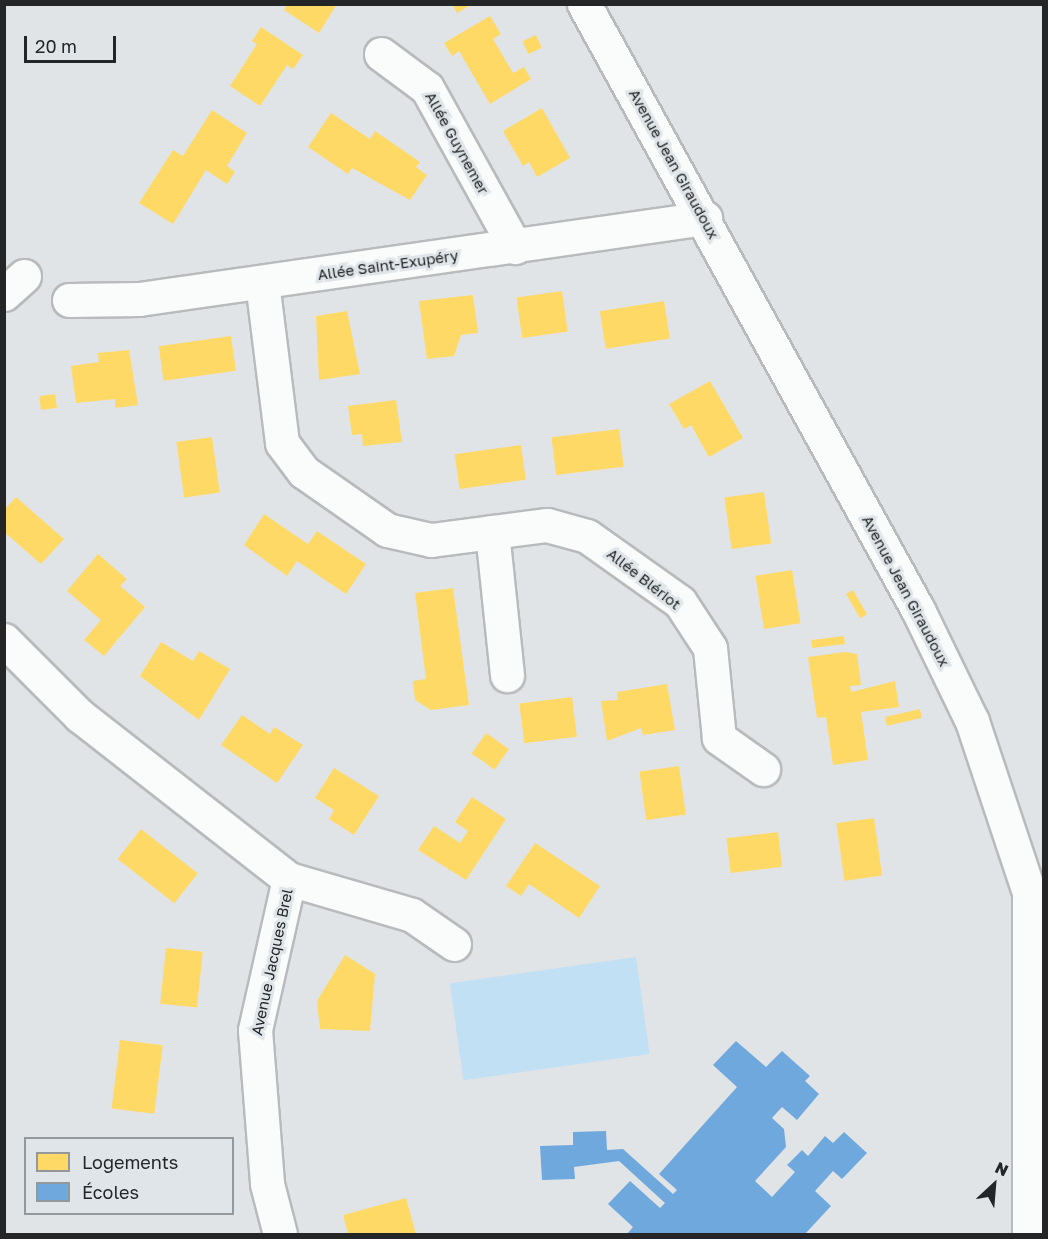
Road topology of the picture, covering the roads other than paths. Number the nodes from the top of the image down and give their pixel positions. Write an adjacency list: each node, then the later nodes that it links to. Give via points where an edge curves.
1 (584, 4): 3 (street, Avenue Jean Giraudoux)
2 (381, 54): 4 (street, Allée Guynemer, via 427,88)
3 (705, 218): 4 (street, Allée Saint-Exupéry); 12 (street, Avenue Jean Giraudoux, via 918,610 972,721)
4 (515, 247): 5 (street, Allée Saint-Exupéry)
5 (262, 282): 6 (street, Allée Saint-Exupéry, via 139,299); 7 (street, Allée Blériot, via 282,443 304,472 387,530 431,540)
6 (69, 300)
7 (492, 532): 9 (street); 10 (street, Allée Blériot, via 547,525 587,536 680,602 710,648 719,738)
8 (4, 640): 11 (street, Avenue Jacques Brel, via 80,716)
9 (507, 675)
10 (763, 769)
11 (289, 879): 13 (street, via 412,915); 14 (street, Avenue Jacques Brel, via 255,1030 267,1184)
12 (1036, 893): 15 (street, Avenue Jean Giraudoux)
13 (454, 944)
14 (280, 1234)
15 (1029, 1234)

